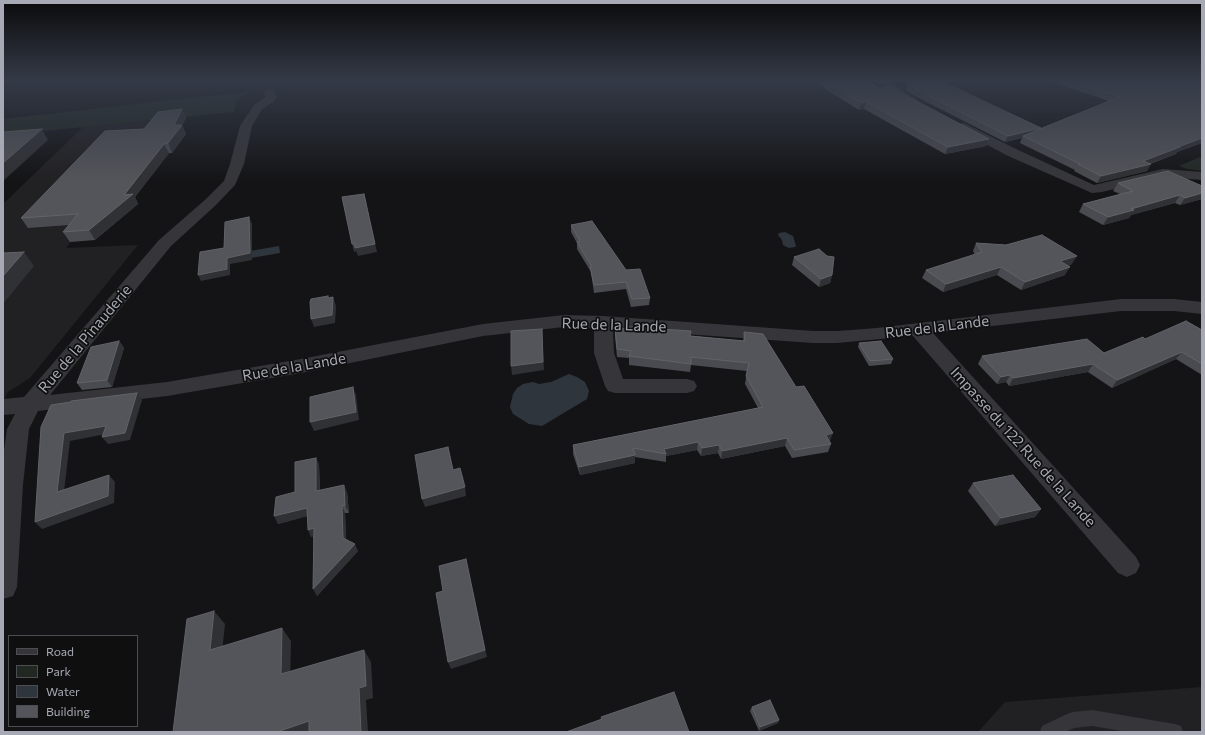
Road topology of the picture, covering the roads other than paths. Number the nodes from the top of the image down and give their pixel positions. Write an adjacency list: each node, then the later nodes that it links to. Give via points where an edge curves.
1 (253, 114): 8 (street, Rue de la Pinauderie, via 246,126 230,182 165,243)
2 (954, 122): 3 (street, via 1011,152 1092,189 1163,172)
3 (1202, 176)
4 (1202, 308): 6 (street, Rue de la Lande, via 1120,305)
5 (603, 322): 6 (street, Rue de la Lande, via 813,337); 7 (street, via 604,353 615,386); 8 (street, Rue de la Lande, via 570,321 510,326 167,389)
6 (918, 329): 10 (street, Impasse du 122 Rue de la Lande)
7 (687, 386)
8 (30, 405): 9 (street, Rue de la Lande); 11 (street, Rue de la Pinauderie, via 18,428)
9 (3, 407)
10 (1127, 565)
11 (3, 588)
12 (1048, 732): 13 (lane, via 1074,720 1092,718)
13 (1175, 732)

